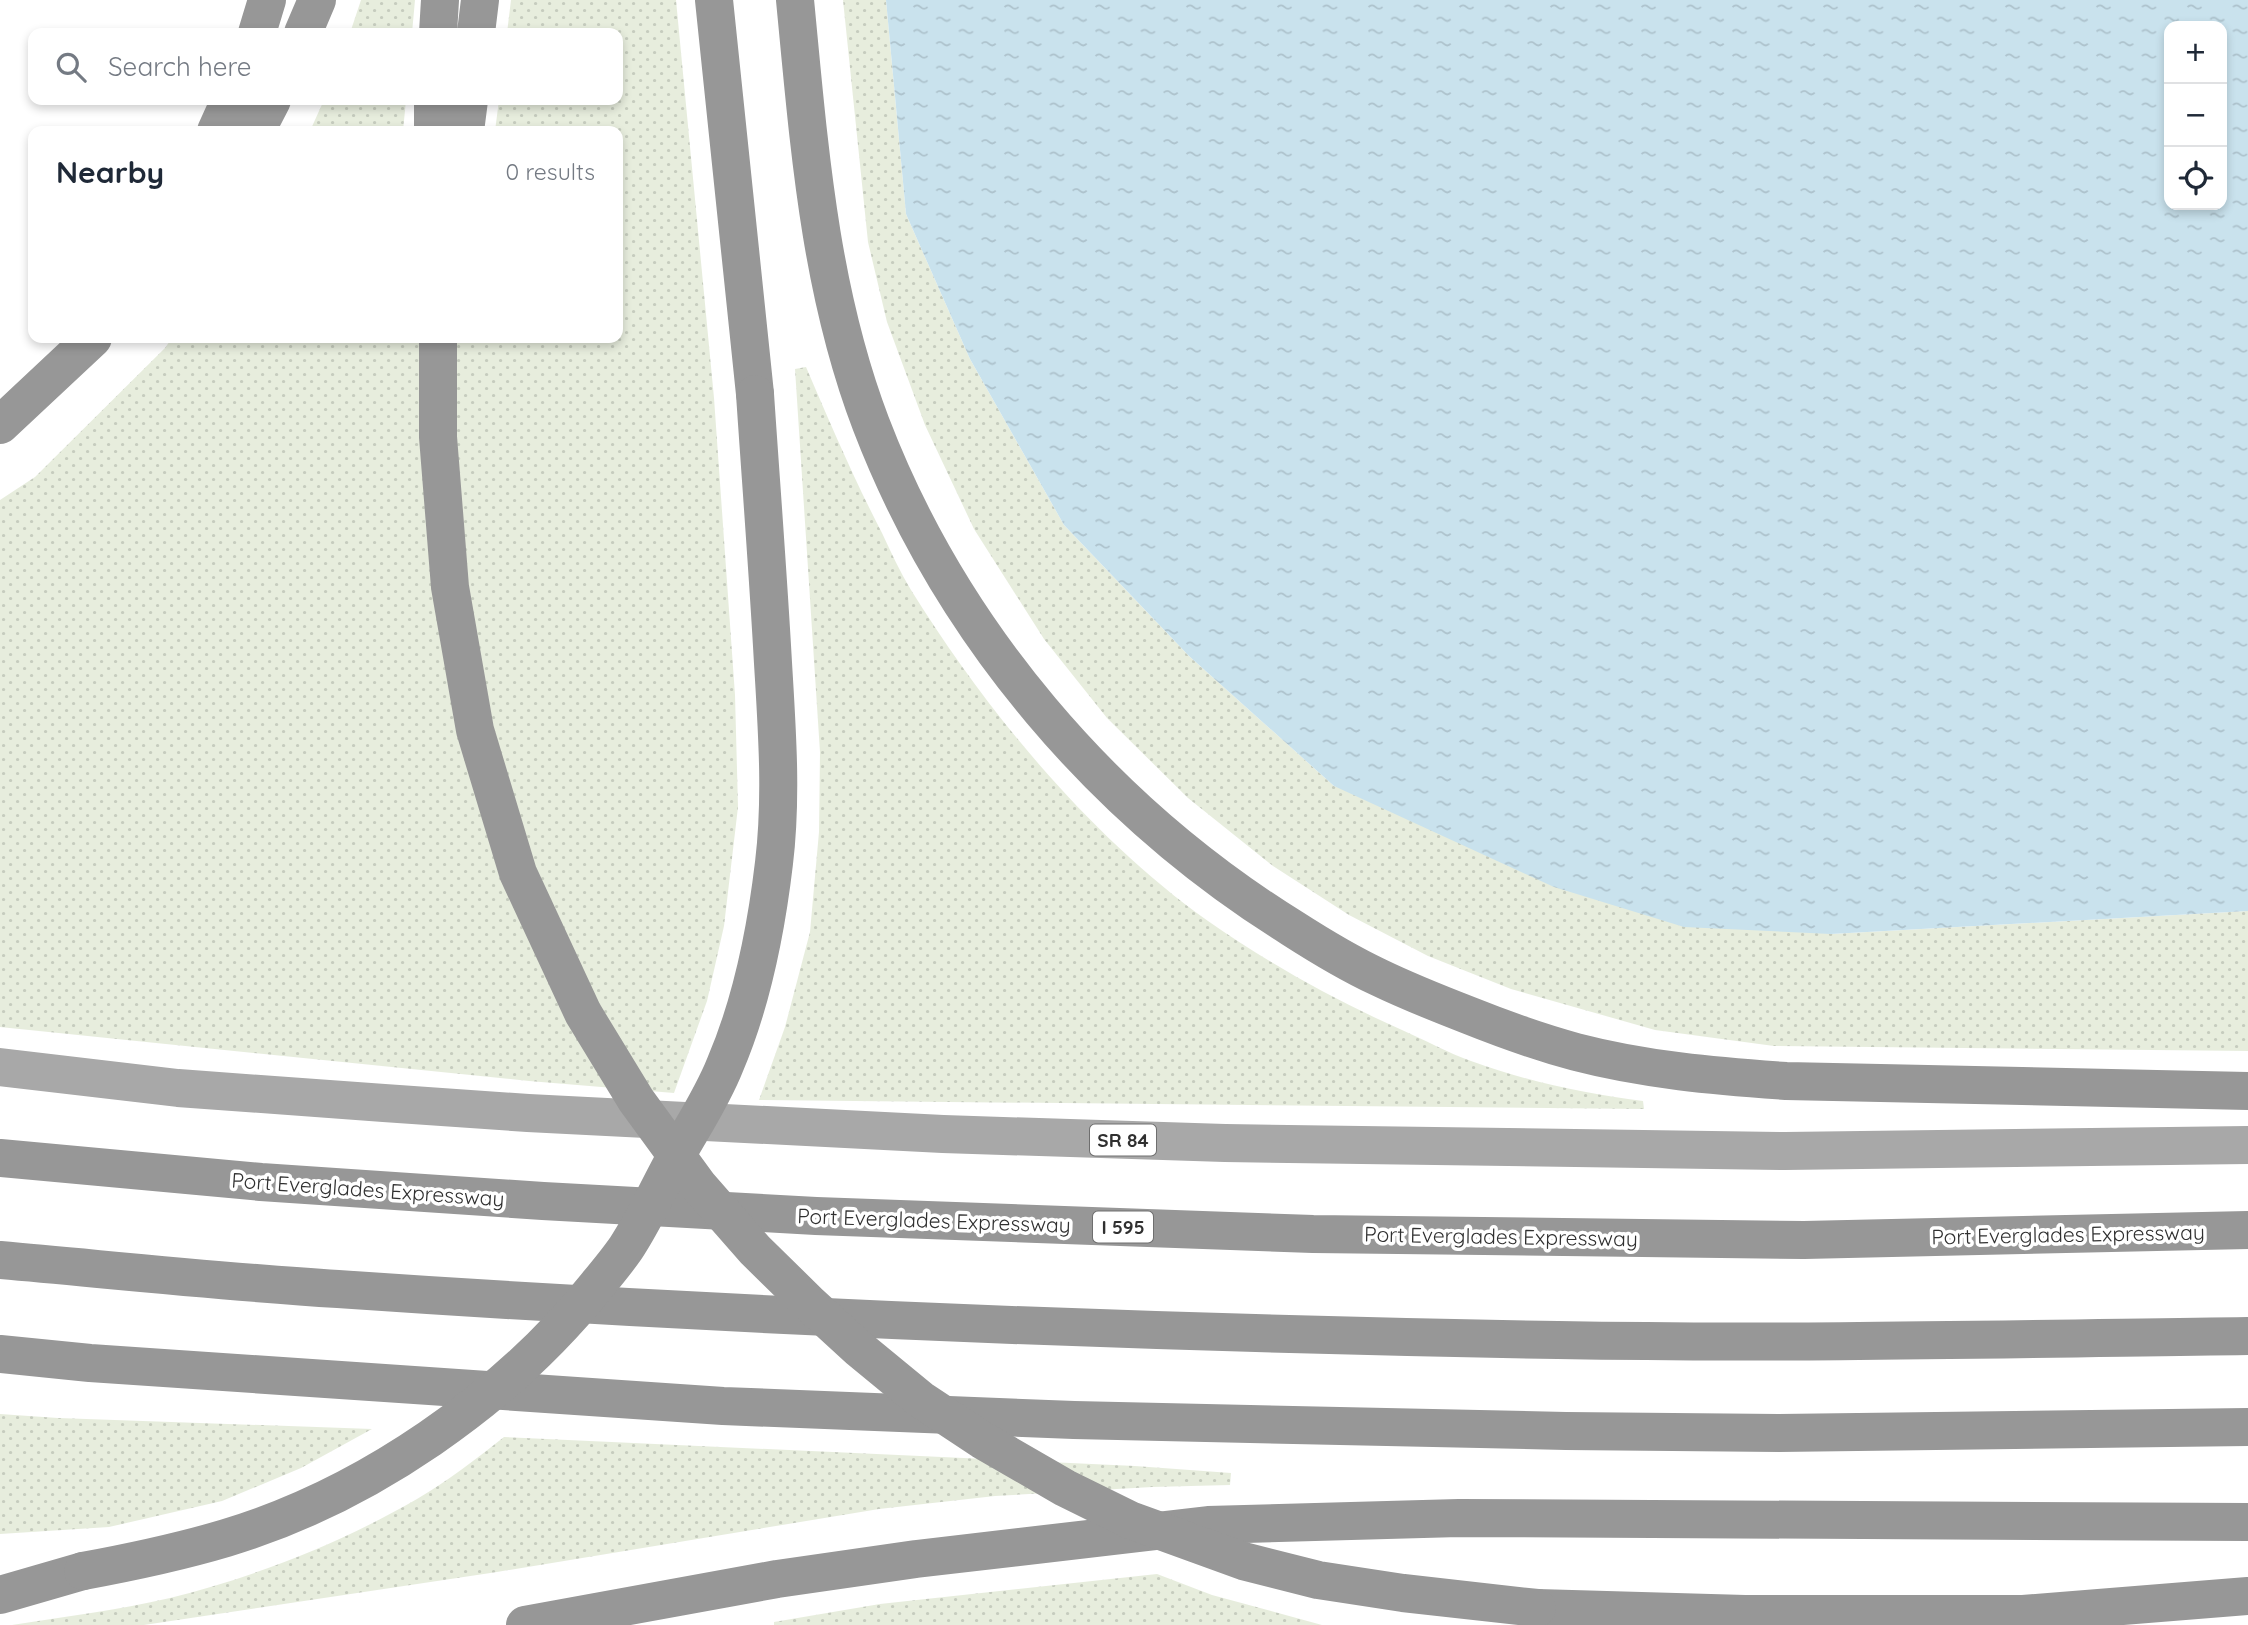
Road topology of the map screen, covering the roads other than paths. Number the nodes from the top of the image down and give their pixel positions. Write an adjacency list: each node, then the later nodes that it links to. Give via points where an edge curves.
1 (267, 0): 7 (highway)
2 (317, 0): 8 (highway)
3 (440, 0): 9 (highway)
4 (480, 0): 10 (highway)
5 (714, 0): 33 (highway, bridge, via 755,394 779,791 764,931 725,1067 626,1248 581,1305 531,1357 477,1403 423,1443 298,1511 229,1537)
6 (795, 0): 23 (highway, via 818,221 830,288 871,423 899,489 965,608 1048,719 1096,772 1200,865 1257,906 1375,976 1495,1026 1575,1052 1712,1076 1786,1081)
7 (259, 28)
8 (305, 28)
9 (438, 28)
10 (477, 28)
11 (228, 105): 15 (highway)
12 (269, 105): 16 (highway)
13 (433, 105): 17 (highway)
14 (468, 105): 18 (highway)
15 (218, 126)
16 (259, 126)
17 (433, 126)
18 (466, 126)
19 (88, 343): 21 (highway)
20 (438, 343): 35 (highway, bridge, via 438,437 450,587 478,743 518,873 583,1013 636,1100 698,1185 810,1304 920,1399 982,1440 1130,1520 1243,1561 1318,1580 1403,1593 1537,1608 1745,1614 2023,1614)
21 (0, 425)
22 (0, 1067): 24 (main road, SR 84, via 178,1088 384,1103 943,1135 1758,1151)
23 (2248, 1091)
24 (2248, 1145)
25 (0, 1158): 26 (highway, Port Everglades Expressway / I 595, via 542,1201 1313,1234 1804,1240)
26 (2248, 1230)
27 (0, 1260): 28 (highway, via 385,1292 1046,1327 1561,1340 1880,1342)
28 (2248, 1336)
29 (0, 1354): 30 (highway, via 723,1406 1073,1420 1779,1433)
30 (2248, 1427)
31 (2248, 1522): 36 (highway, via 1459,1518 1208,1525 777,1579)
32 (0, 1566): 33 (highway)
33 (83, 1571): 34 (highway)
34 (0, 1595)
35 (2248, 1596)
36 (525, 1625)

